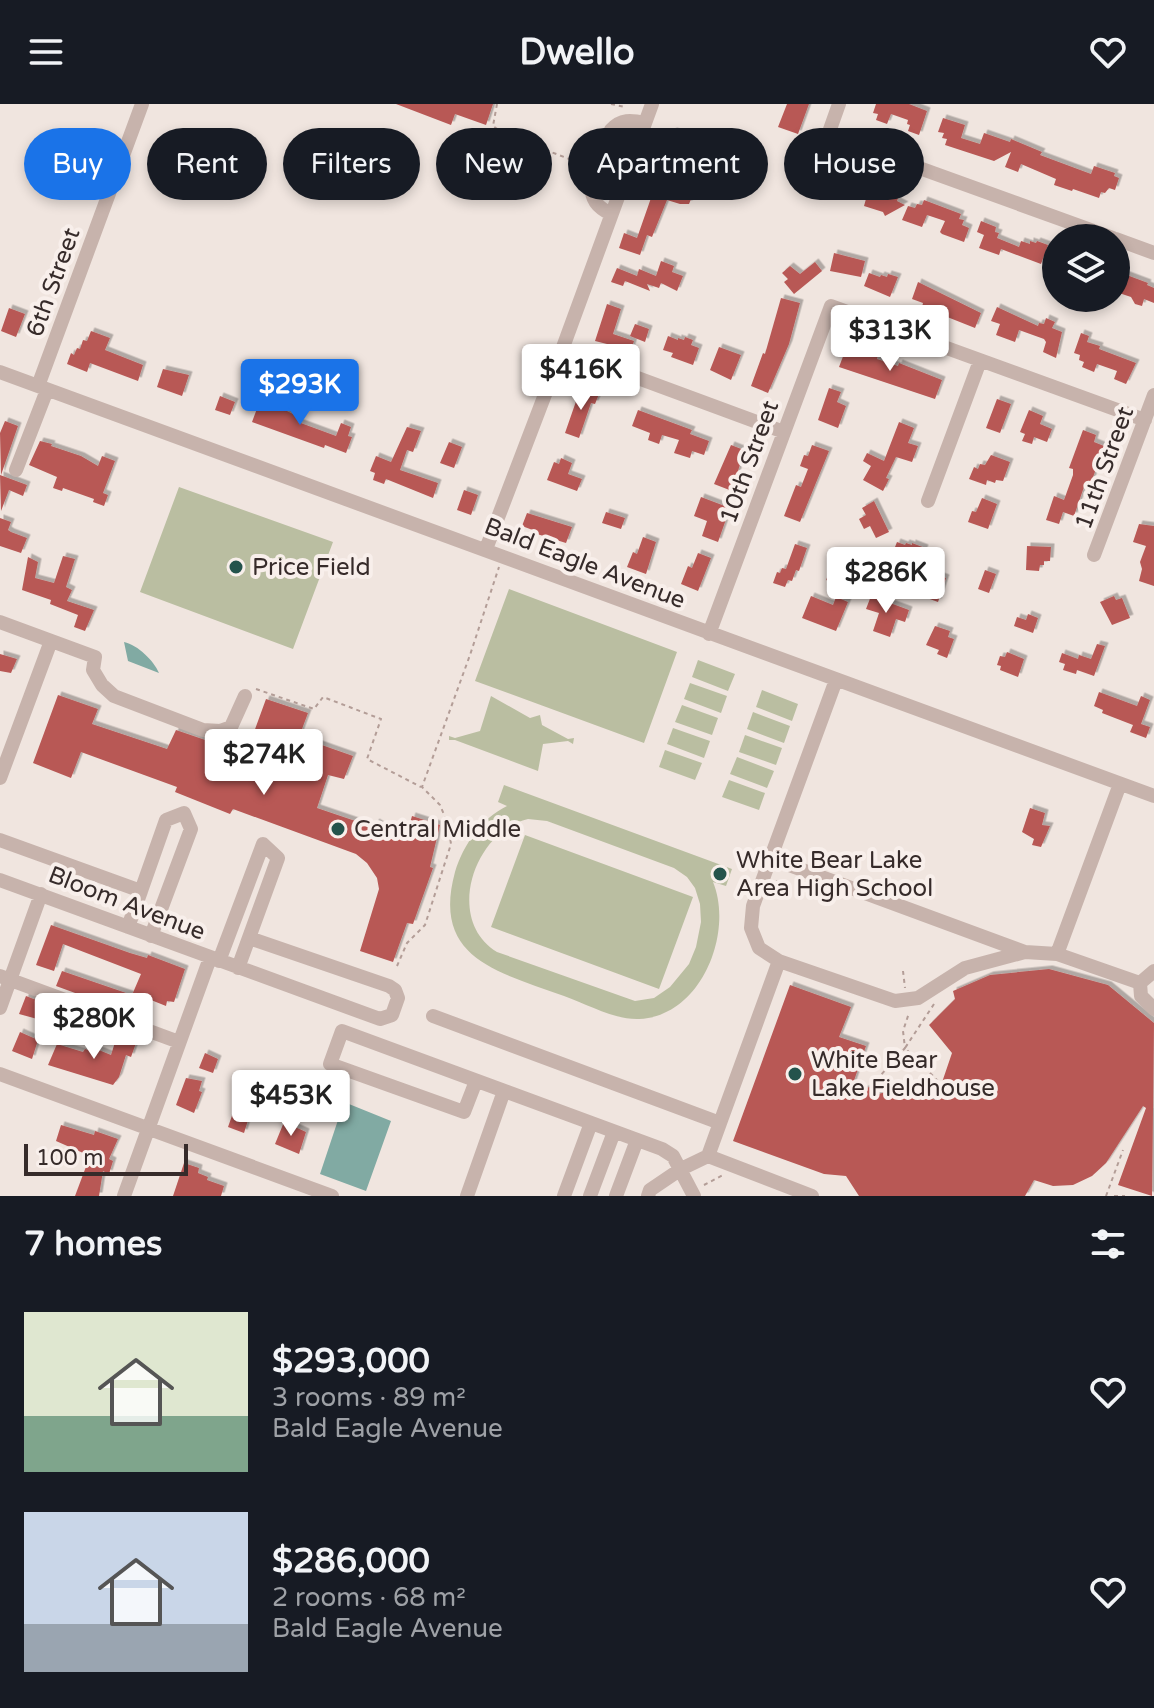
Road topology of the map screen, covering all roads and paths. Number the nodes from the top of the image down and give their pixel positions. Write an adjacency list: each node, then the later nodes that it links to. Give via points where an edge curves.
1 (142, 104): 16 (street, 6th Street)
2 (497, 104): 8 (path, via 493,126)
3 (611, 104): 6 (path)
4 (652, 104): 7 (street)
5 (839, 104): 10 (street, via 828,135)
6 (634, 109)
7 (645, 123): 9 (street); 9 (street, via 617,123 591,183 598,207)
8 (568, 159)
9 (611, 214): 13 (street)
10 (1073, 224)
11 (1130, 245): 12 (street)
12 (1154, 253)
13 (562, 350): 19 (street); 22 (street)
14 (980, 361): 18 (street); 19 (street, 10th Street, via 831,306); 21 (street)
15 (0, 372): 16 (street, Bald Eagle Avenue)
16 (43, 388): 20 (street, 6th Street); 22 (street, Bald Eagle Avenue)
17 (1154, 395): 18 (street, 11th Street)
18 (1145, 420): 23 (street, 11th Street)
19 (784, 432): 26 (street, 10th Street)
20 (16, 470)
21 (928, 501)
22 (486, 549): 24 (street, Bald Eagle Avenue)
23 (1094, 555)
24 (501, 556): 26 (street, Bald Eagle Avenue); 32 (path)
25 (0, 622): 27 (street)
26 (709, 634): 28 (street, Bald Eagle Avenue)
27 (51, 641): 29 (street, via 95,657 93,670 114,696 203,730 231,727); 30 (street)
28 (836, 680): 31 (street, Bald Eagle Avenue); 35 (street)
29 (246, 691): 32 (path, via 314,709 323,697 381,719 367,759)
30 (0, 778)
31 (1120, 784): 33 (street, Bald Eagle Avenue); 44 (street)
32 (422, 787): 48 (path, via 440,805 451,844 425,925 407,943)
33 (1154, 796)
34 (0, 840): 37 (street)
35 (770, 858): 40 (street); 47 (street, via 751,928 759,948)
36 (0, 880): 38 (street, Bloom Avenue)
37 (141, 891): 39 (street); 41 (street, via 166,820 184,813 191,829)
38 (41, 894): 39 (street, Bloom Avenue); 51 (street)
39 (128, 927): 41 (street, Bloom Avenue)
40 (980, 935): 43 (street); 46 (street)
41 (151, 936): 45 (street, Bloom Avenue)
42 (249, 938): 45 (street, via 278,858 263,844); 49 (street); 49 (street, Bloom Avenue, via 389,986 398,998 392,1015 380,1019)
43 (1025, 952): 44 (street); 46 (street)
44 (1057, 954): 52 (street)
45 (215, 960): 49 (street, Bloom Avenue); 60 (street)
46 (990, 960): 47 (street, via 965,968 918,998 895,1001)
47 (779, 961): 68 (street)
48 (397, 966)
49 (238, 968)
50 (1153, 969): 52 (street)
51 (5, 978): 55 (street); 60 (street)
52 (1140, 983): 57 (street, via 1141,996)
53 (939, 999): 54 (path)
54 (933, 1005): 56 (path); 61 (path)
55 (0, 1008)
56 (921, 1008)
57 (1154, 1009)
58 (899, 1012): 61 (path, via 910,1011 903,1031)
59 (433, 1016): 68 (street)
60 (179, 1042): 69 (street)
61 (905, 1048): 64 (path); 65 (path)
62 (0, 1074): 69 (street)
63 (476, 1081): 63 (street, via 342,1031 330,1064 464,1112); 66 (street)
64 (940, 1083)
65 (871, 1086)
66 (504, 1091): 67 (street); 79 (street)
67 (591, 1123): 70 (street); 80 (street)
68 (720, 1123): 73 (street)
69 (148, 1128): 77 (street); 78 (street)
70 (614, 1132): 71 (street); 81 (street)
71 (637, 1140): 74 (street, via 673,1156); 82 (street)
72 (1123, 1150): 85 (path)
73 (708, 1156): 74 (street); 84 (street)
74 (681, 1169): 76 (street); 83 (street)
75 (727, 1173): 76 (path)
76 (698, 1191)
77 (124, 1196)
78 (332, 1196)
79 (467, 1196)
80 (564, 1196)
81 (590, 1196)
82 (616, 1196)
83 (648, 1196)
84 (812, 1196)
85 (1106, 1196)
86 (1114, 1196): 87 (path)
87 (1125, 1196)

